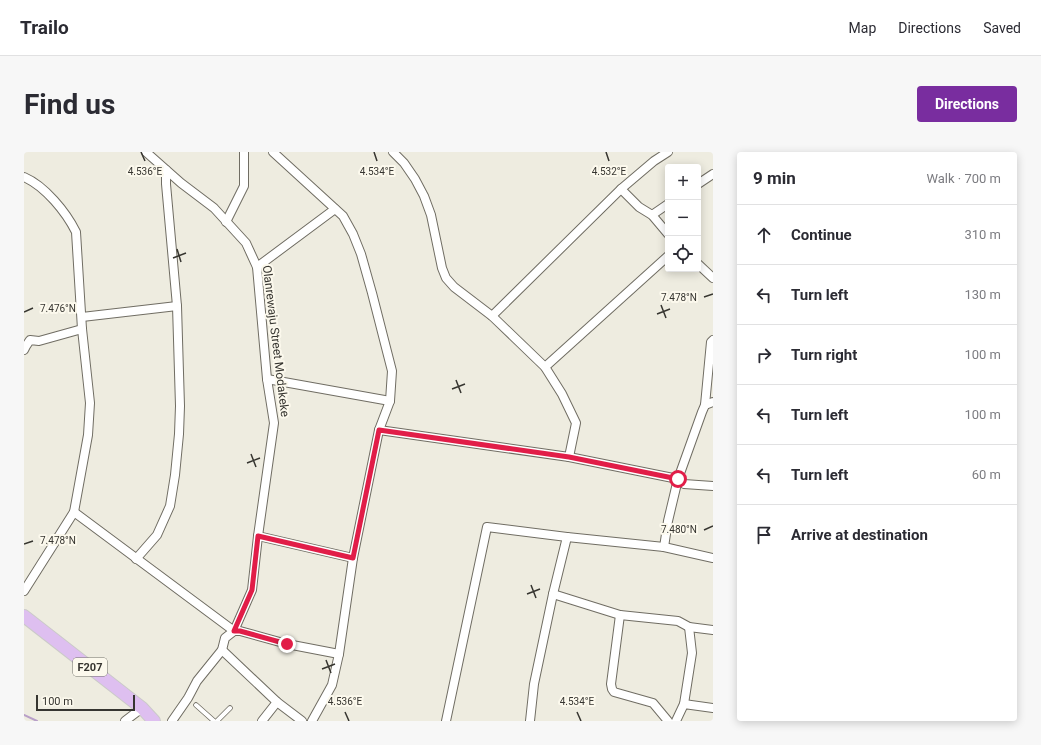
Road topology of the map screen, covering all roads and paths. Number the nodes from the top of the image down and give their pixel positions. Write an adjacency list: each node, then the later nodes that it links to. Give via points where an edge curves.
1 (146, 152): 6 (street, Olanrewaju Street Modakeke)
2 (244, 152): 14 (street, via 244,186)
3 (273, 152): 12 (street)
4 (393, 152): 21 (street, via 404,163 424,196 446,278)
5 (668, 152): 10 (street)
6 (166, 170): 14 (street, Olanrewaju Street Modakeke, via 214,208); 20 (street)
7 (713, 174): 9 (street)
8 (24, 177): 22 (street, via 42,188 64,211 76,232)
9 (701, 182)
10 (621, 189): 13 (street); 21 (street)
11 (665, 206): 13 (street)
12 (335, 209): 17 (street); 28 (street, via 343,216 353,234 363,260 392,371)
13 (652, 216): 15 (street)
14 (226, 222): 17 (street, Olanrewaju Street Modakeke, via 246,243)
15 (665, 231)
16 (665, 259): 26 (street)
17 (257, 267): 27 (street, Olanrewaju Street Modakeke)
18 (701, 267): 19 (street)
19 (713, 278)
20 (177, 306): 22 (street); 40 (street, via 180,427 170,506 157,535)
21 (492, 316): 26 (street)
22 (82, 317): 23 (street)
23 (82, 329): 25 (street, via 30,340); 34 (street, via 90,403 88,435)
24 (713, 340): 29 (street)
25 (24, 350)
26 (546, 367): 31 (street, via 576,423)
27 (267, 379): 28 (street); 35 (street, Olanrewaju Street Modakeke, via 274,423)
28 (390, 401): 30 (street)
29 (709, 403): 32 (street, via 702,412)
30 (379, 430): 31 (street); 38 (street)
31 (569, 457): 32 (street)
32 (678, 479): 33 (street, via 684,484); 37 (street)
33 (713, 486)
34 (74, 512): 40 (street); 41 (street)
35 (258, 536): 38 (street); 47 (street, Olanrewaju Street Modakeke, via 252,590)
36 (567, 537): 37 (street); 42 (street); 64 (street, via 487,527)
37 (664, 547): 39 (street)
38 (353, 558): 49 (street)
39 (713, 558)
40 (136, 559): 47 (street)
41 (24, 591)
42 (553, 594): 43 (street); 65 (street, via 534,684)
43 (620, 615): 45 (street, via 678,621); 66 (street, via 612,689 614,692 653,703)
44 (24, 616): 53 (main road, F207)
45 (689, 627): 46 (street); 51 (street, via 692,653)
46 (713, 630)
47 (234, 631): 48 (street, Olanrewaju Street Modakeke, via 225,638); 49 (street)
48 (222, 650): 50 (street); 58 (street, Olanrewaju Street Modakeke, via 197,681)
49 (339, 654): 63 (street, via 332,685)
50 (277, 702): 61 (street); 62 (street)
51 (684, 704): 55 (street); 67 (street)
52 (196, 705): 59 (lane)
53 (142, 708): 56 (street); 57 (main road, F207)
54 (230, 708): 60 (lane)
55 (713, 708)
56 (125, 721)
57 (154, 721)
58 (172, 721)
59 (214, 721)
60 (217, 721)
61 (262, 721)
62 (302, 721)
63 (312, 721)
64 (446, 721)
65 (530, 721)
66 (668, 721)
67 (676, 721)

